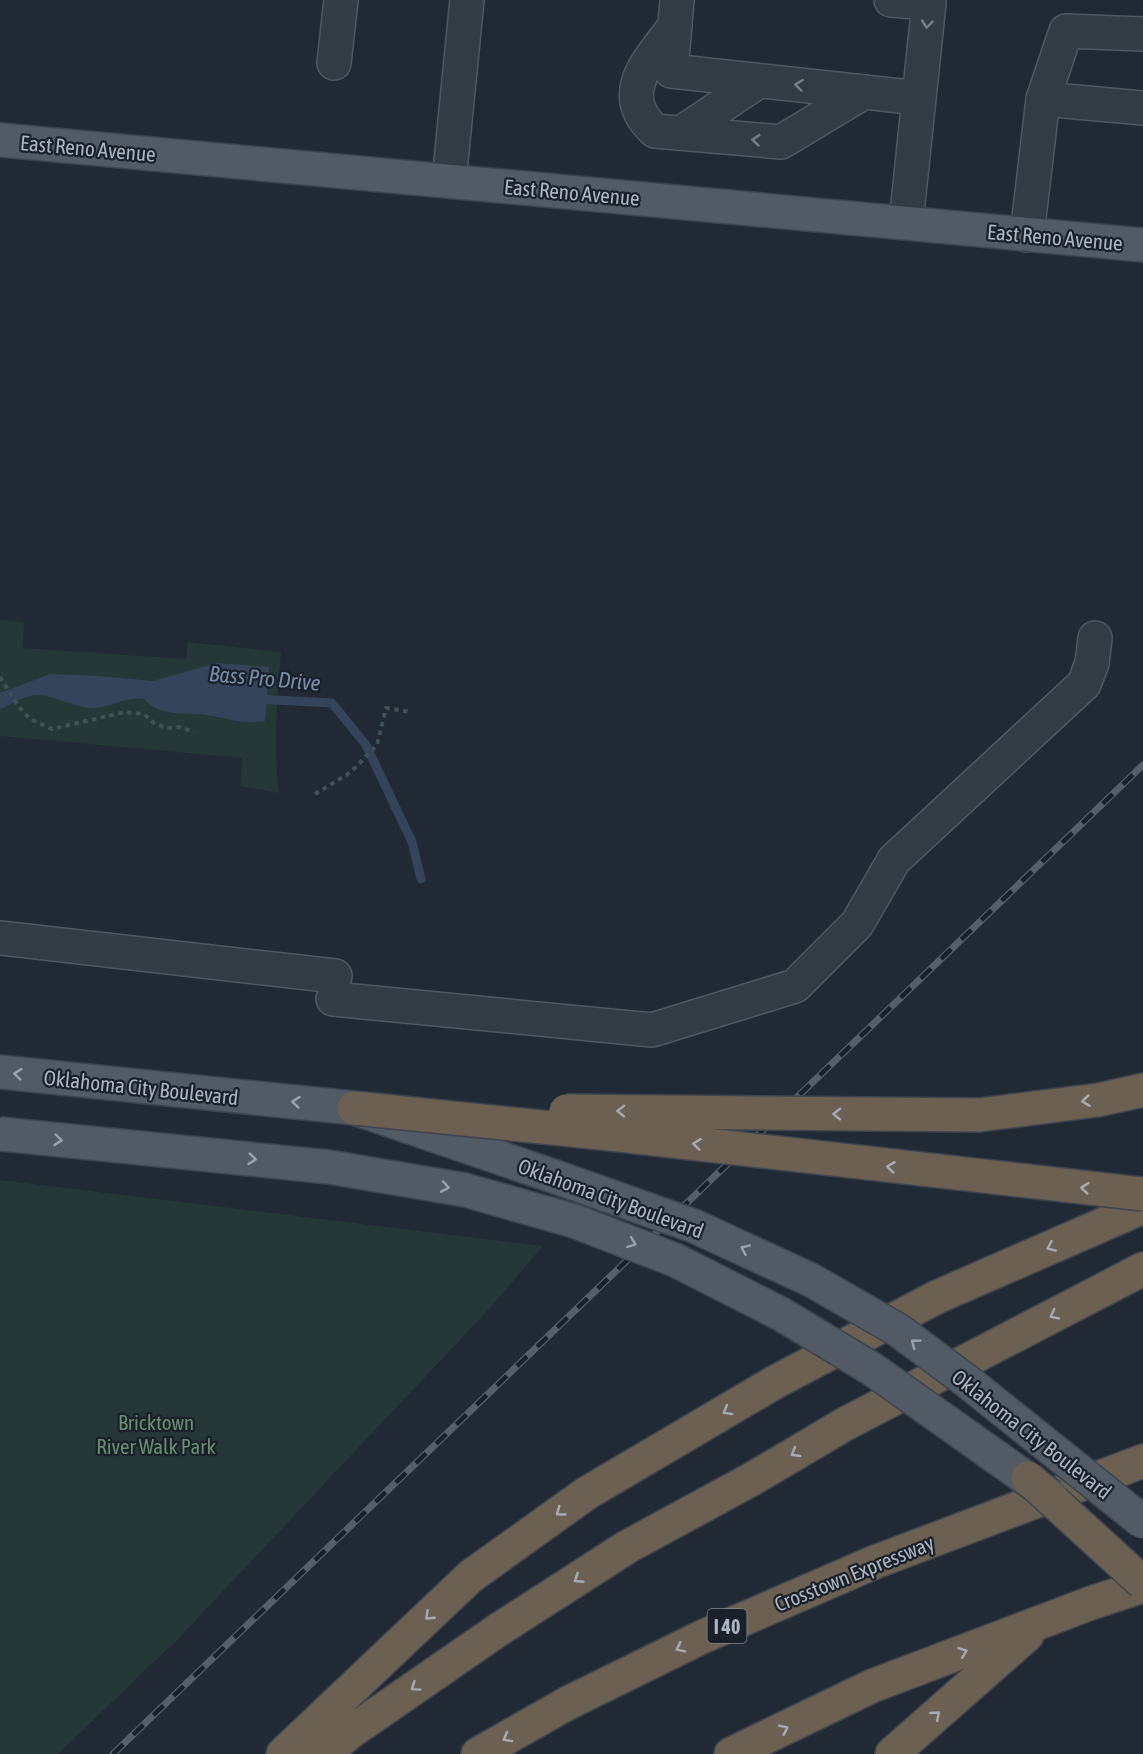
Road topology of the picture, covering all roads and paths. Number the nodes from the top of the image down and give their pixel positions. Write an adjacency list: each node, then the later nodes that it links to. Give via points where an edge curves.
1 (340, 0): 6 (street)
2 (467, 0): 14 (street)
3 (891, 0): 9 (street, one-way to 9, via 929,3)
4 (676, 13): 7 (street, via 671,71); 12 (street, via 640,73 636,105 643,120 655,131)
5 (1143, 34): 10 (street, via 1066,31)
6 (334, 63)
7 (759, 81): 8 (street, one-way to 7); 12 (street)
8 (864, 92): 9 (street); 12 (street, one-way to 12, via 781,142)
9 (919, 98): 15 (street)
10 (1043, 99): 11 (street); 16 (street)
11 (1143, 108)
12 (681, 133)
13 (0, 140): 14 (main road, East Reno Avenue)
14 (449, 181): 15 (main road, East Reno Avenue)
15 (906, 223): 16 (main road, East Reno Avenue)
16 (1027, 235): 17 (main road, East Reno Avenue)
17 (1143, 245)
18 (1095, 638): 23 (street, via 1084,684 894,860 857,924 795,986 652,1030)
19 (0, 678): 21 (path, via 30,719 52,729 125,712 144,714 166,728)
20 (411, 712): 22 (path, via 386,708 377,745 351,771)
21 (194, 732)
22 (315, 794)
23 (0, 938)
24 (0, 1072): 26 (main road, Oklahoma City Boulevard, one-way to 24)
25 (1143, 1090): 26 (highway, one-way to 26, bridge, via 1098,1100 979,1115)
26 (354, 1108): 28 (highway, one-way to 26, bridge); 33 (main road, Oklahoma City Boulevard, one-way to 26, bridge, via 898,1330 811,1280 694,1226)
27 (0, 1134): 32 (main road, Oklahoma City Boulevard, one-way to 32, bridge, via 329,1167 465,1190 574,1221 675,1260 781,1314 872,1369)
28 (1143, 1194)
29 (1143, 1207): 37 (highway, one-way to 37, via 938,1297 777,1381 587,1493 471,1576)
30 (1143, 1269): 38 (highway, one-way to 38, via 845,1424 627,1547 498,1630)
31 (1143, 1461): 39 (highway, Crosstown Expressway / I 40, one-way to 39, via 875,1562 702,1637 568,1703)
32 (1028, 1478): 34 (main road, Oklahoma City Boulevard, bridge); 35 (highway, bridge)
33 (1143, 1522)
34 (1143, 1567)
35 (1143, 1585): 36 (highway)
36 (1042, 1622): 40 (highway, one-way to 36, via 872,1686); 41 (highway, one-way to 36)
37 (283, 1754)
38 (323, 1754)
39 (477, 1754)
40 (731, 1754)
41 (892, 1754)

